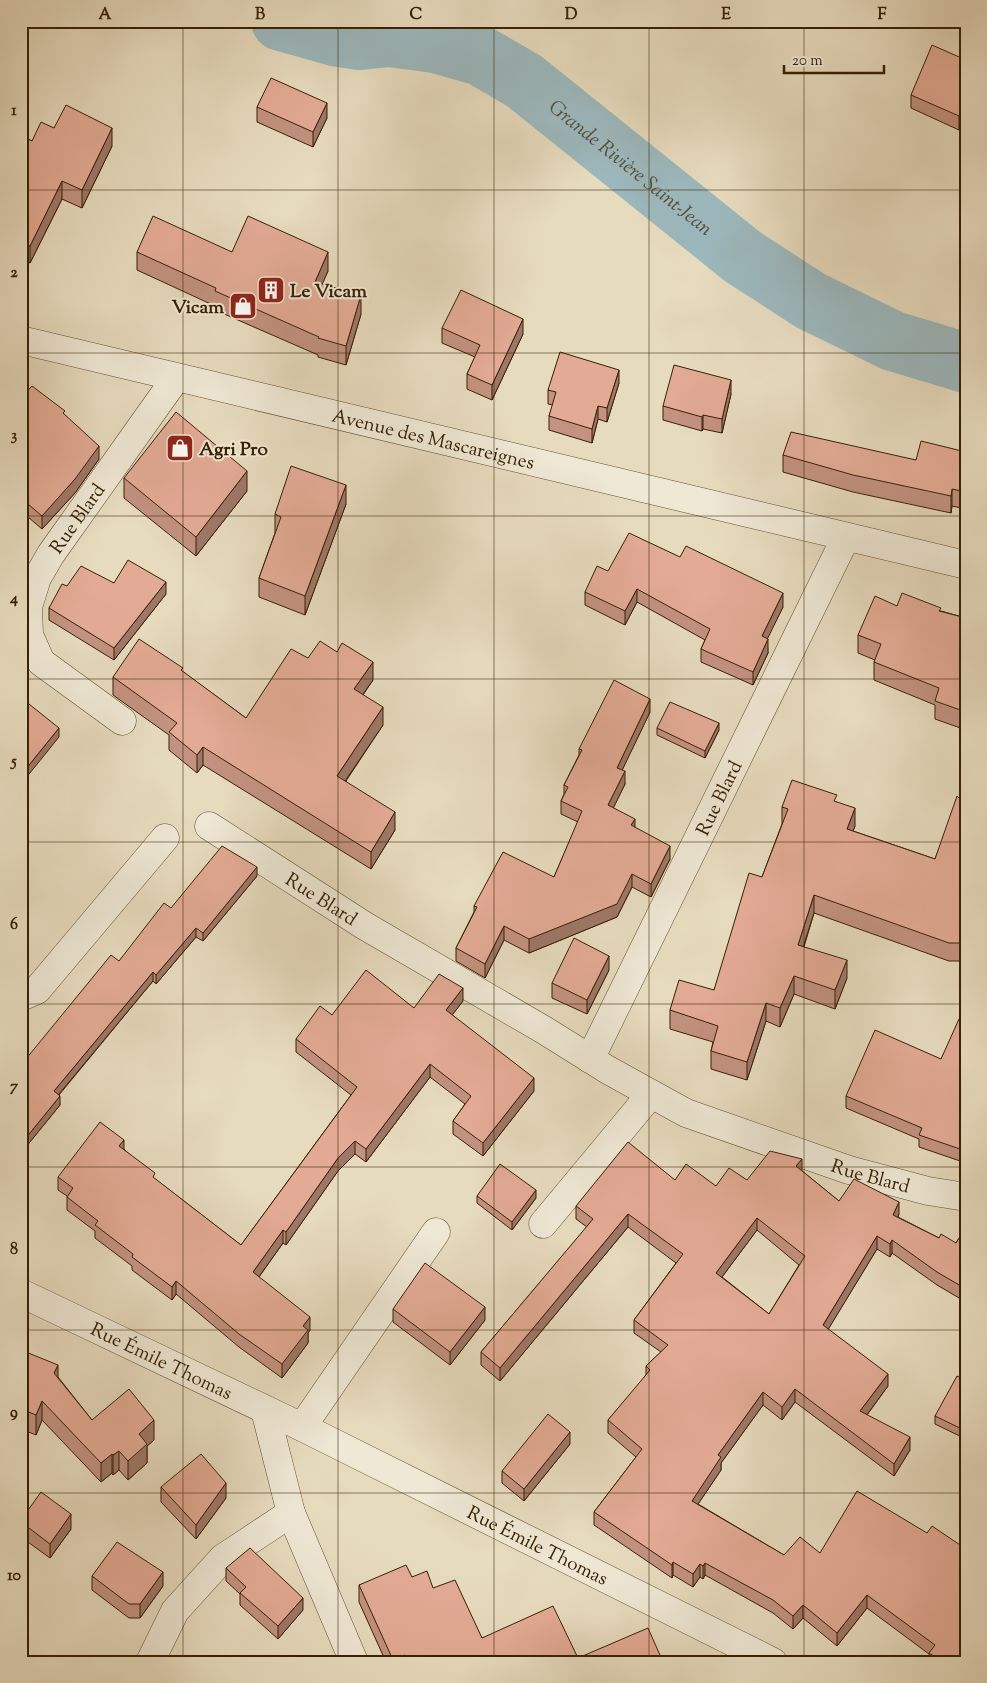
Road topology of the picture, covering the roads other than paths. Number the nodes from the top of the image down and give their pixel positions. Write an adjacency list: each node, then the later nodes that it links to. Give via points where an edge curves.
1 (21, 340): 2 (street, Avenue des Mascareignes)
2 (176, 378): 3 (street, Avenue des Mascareignes); 5 (street, Rue Blard, via 51,554 37,578 28,607 29,635 41,662)
3 (846, 537): 4 (street, Avenue des Mascareignes); 9 (street, Rue Blard)
4 (966, 564)
5 (122, 721)
6 (209, 826): 9 (street, Rue Blard, via 366,926)
7 (165, 838): 8 (street, via 37,990)
8 (21, 997)
9 (590, 1059): 10 (street, Rue Blard)
10 (651, 1094): 11 (street, Rue Blard, via 686,1113 849,1170 928,1191); 12 (street)
11 (966, 1197)
12 (543, 1224)
13 (436, 1232): 16 (street)
14 (21, 1293): 15 (street, Rue Émile Thomas)
15 (265, 1410): 16 (street, Rue Émile Thomas); 17 (street)
16 (302, 1427): 20 (street, Rue Émile Thomas)
17 (291, 1513): 18 (street, via 223,1558 175,1611); 19 (street)
18 (150, 1662)
19 (354, 1662)
20 (773, 1662)

